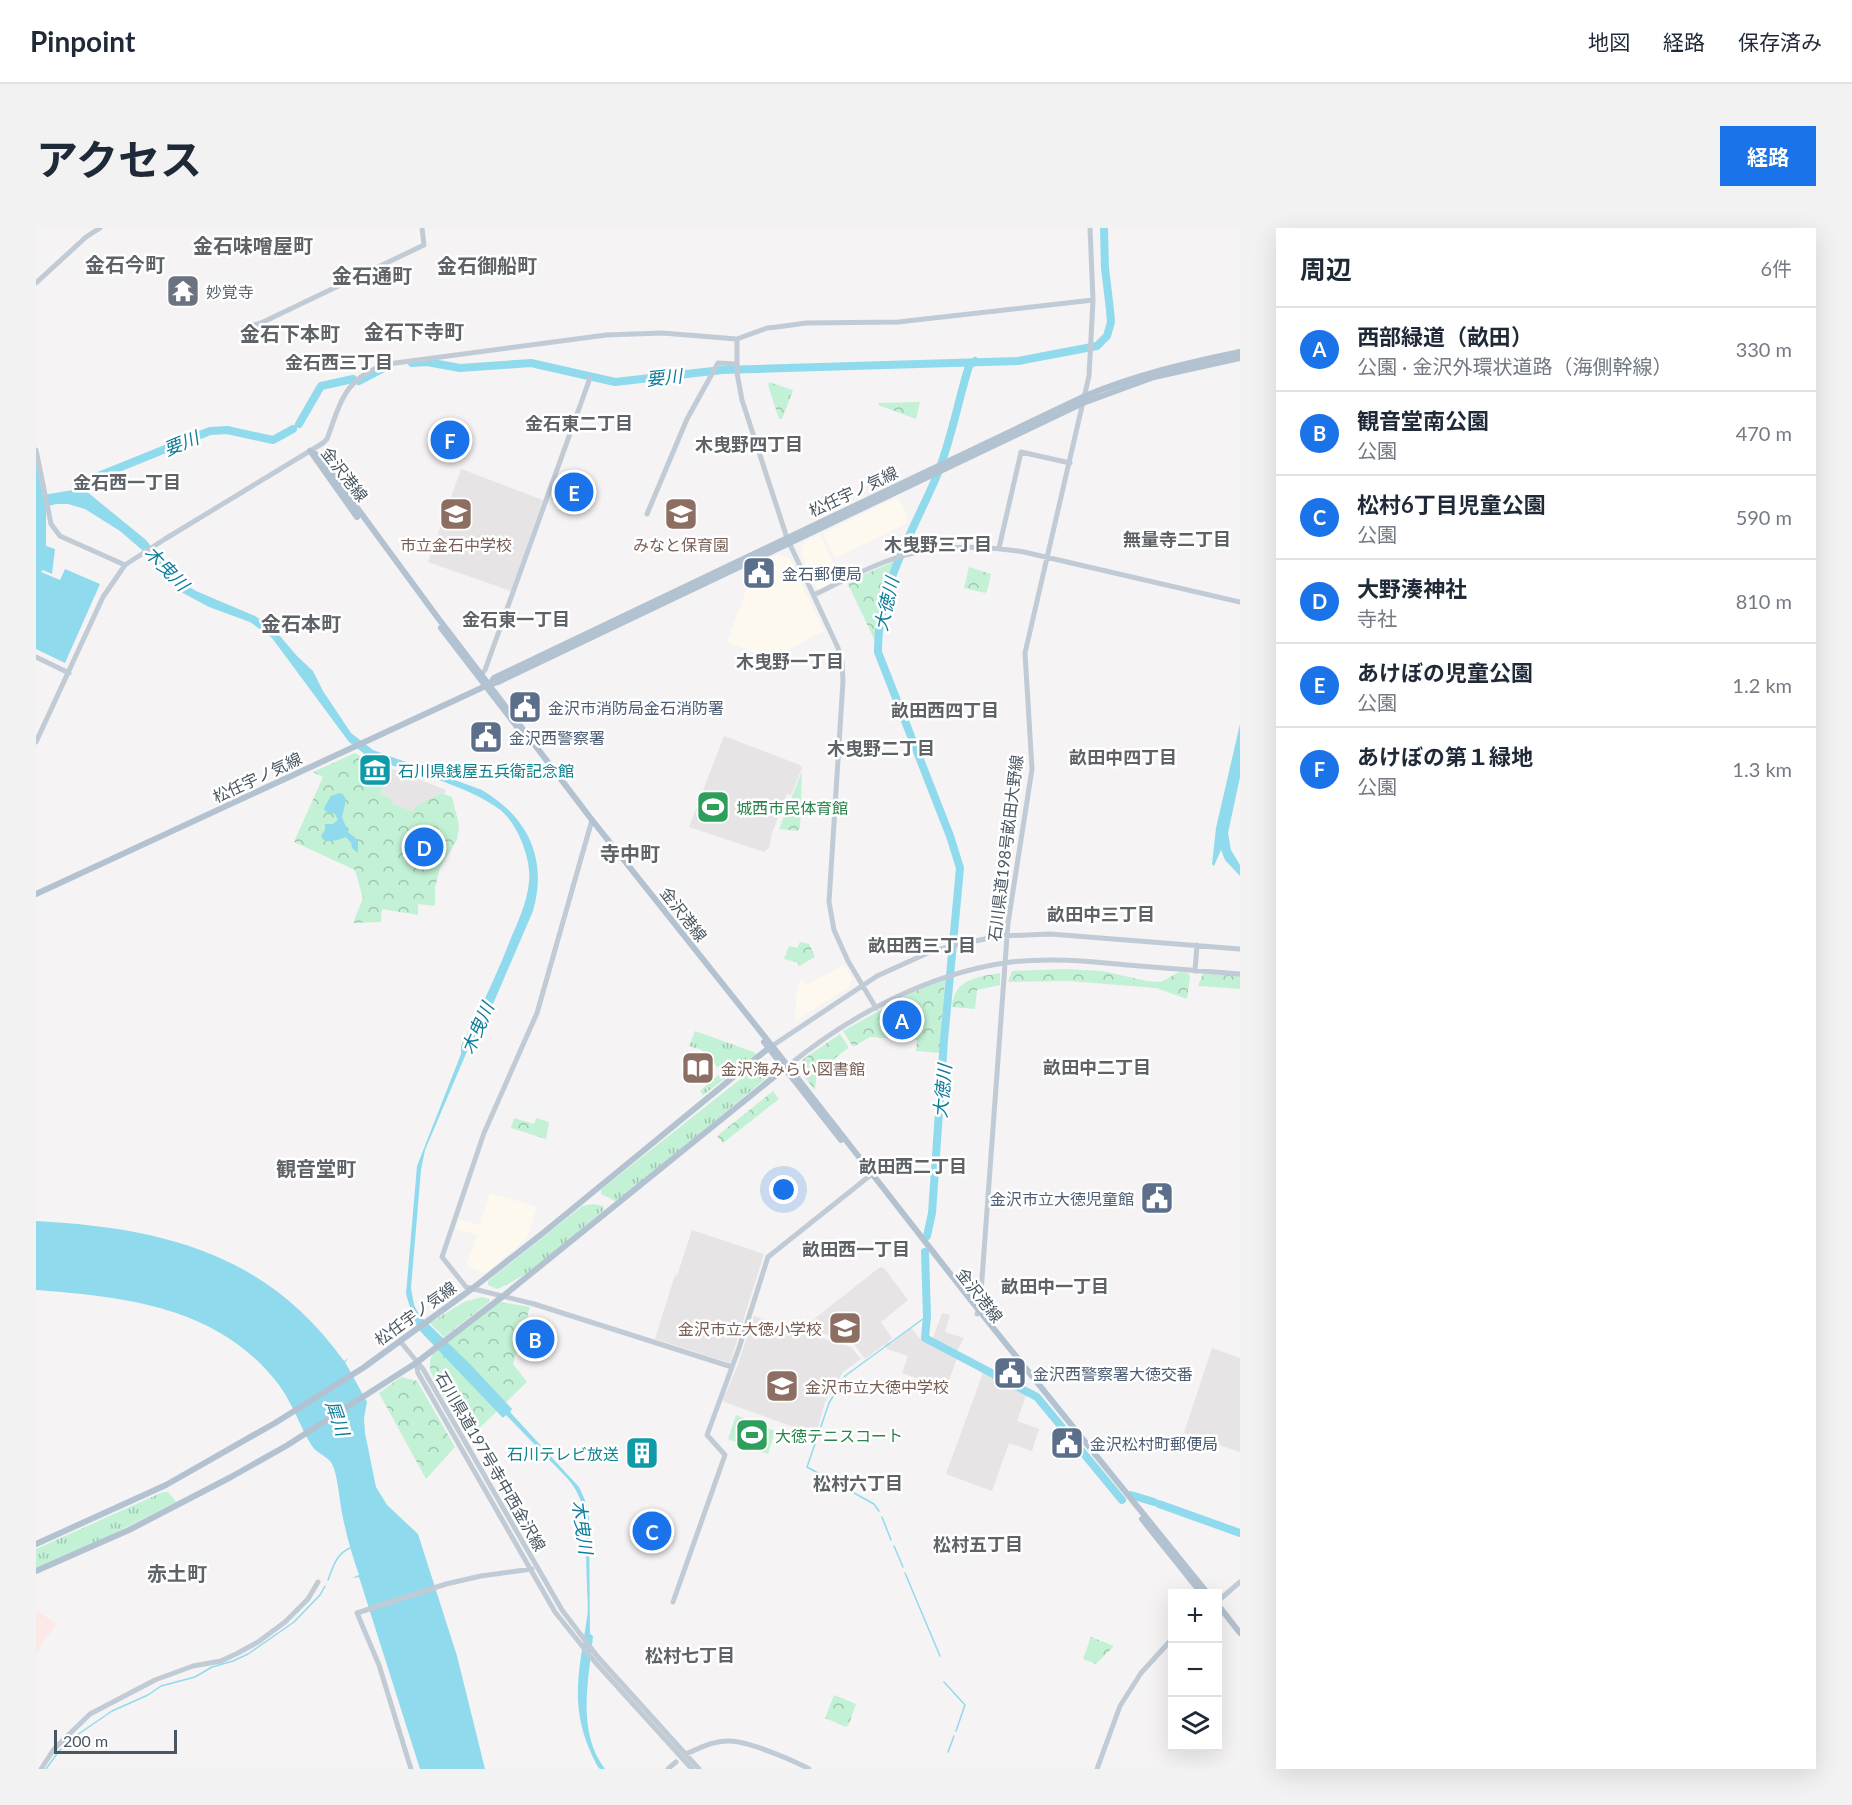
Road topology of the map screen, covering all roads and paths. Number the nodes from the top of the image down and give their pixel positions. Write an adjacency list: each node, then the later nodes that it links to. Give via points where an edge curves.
1 (100, 228): 4 (street)
2 (422, 228): 6 (street, via 424,245)
3 (1090, 228): 5 (street)
4 (36, 283)
5 (1094, 300): 7 (street, via 898,322 792,325 767,328); 12 (street, 石川県道198号畝田大野線)
6 (244, 328)
7 (737, 339): 10 (street); 14 (street, via 662,333 606,334 388,364 360,377 345,392 327,439)
8 (1240, 352): 12 (main road, 松任宇ノ気線, via 1143,374)
9 (1240, 358): 12 (main road, 松任宇ノ気線, via 1154,377)
10 (737, 368): 16 (street, via 718,363 712,372 687,419); 17 (street, via 742,400)
11 (590, 378): 25 (street)
12 (1084, 399): 15 (street, 石川県道198号畝田大野線); 17 (main road, 松任宇ノ気線)
13 (36, 450): 20 (street, via 51,524 60,536)
14 (310, 451): 20 (street); 25 (main road, 金沢港線)
15 (1070, 463): 18 (street, via 1021,452); 19 (street, 石川県道198号畝田大野線)
16 (647, 514)
17 (788, 541): 21 (street); 26 (main road, 松任宇ノ気線, via 494,678)
18 (999, 548): 19 (street); 21 (street, via 949,548 891,559)
19 (1047, 558): 22 (street); 30 (street, 石川県道198号畝田大野線, via 1025,653 1032,769)
20 (125, 565): 24 (street, via 103,597)
21 (814, 595): 36 (street, via 838,648 842,672 829,902 834,930)
22 (1240, 602)
23 (36, 657): 24 (street)
24 (69, 673): 27 (street)
25 (480, 676): 26 (main road, 金沢港線)
26 (487, 685): 28 (main road, 金沢港線); 29 (main road, 松任宇ノ気線)
27 (36, 742)
28 (592, 822): 38 (main road, 金沢港線); 41 (street, via 537,1013 484,1133 442,1257 466,1287)
29 (36, 894)
30 (1007, 935): 31 (street, via 1050,934); 33 (street, 石川県道198号畝田大野線); 36 (street, via 948,947)
31 (1195, 945): 32 (street); 34 (street)
32 (1240, 949)
33 (1005, 963): 34 (street, via 1086,962); 37 (street, via 945,978); 43 (street, 石川県道198号畝田大野線)
34 (1195, 971): 35 (street)
35 (1240, 975)
36 (863, 985): 37 (street); 38 (street)
37 (876, 1008): 39 (street)
38 (770, 1048): 39 (main road, 金沢港線); 41 (main road, 松任宇ノ気線)
39 (786, 1067): 40 (main road, 金沢港線); 42 (main road)
40 (871, 1175): 43 (main road, 金沢港線); 46 (street, via 770,1253)
41 (473, 1288): 42 (street); 44 (main road, 松任宇ノ気線)
42 (502, 1297): 45 (main road); 46 (street)
43 (978, 1312): 53 (main road, 金沢港線); 54 (main road, 金沢港線)
44 (400, 1341): 45 (street, 石川県道197号寺中西金沢線); 47 (main road, 松任宇ノ気線, via 275,1423 166,1485)
45 (416, 1362): 48 (street, 石川県道197号寺中西金沢線, via 418,1373); 49 (street, 石川県道197号寺中西金沢線); 50 (main road, via 286,1446 186,1502)
46 (732, 1367): 56 (street, via 707,1435 725,1455)
47 (36, 1544)
48 (530, 1569): 49 (street, 石川県道197号寺中西金沢線); 62 (street, via 575,1640); 66 (street, 石川県道197号寺中西金沢線, via 446,1584 357,1613 379,1665)
49 (537, 1569): 62 (street)
50 (36, 1571)
51 (318, 1582): 65 (street, via 308,1599 258,1642 221,1661 193,1666 156,1680 90,1714 54,1749)
52 (1240, 1582): 55 (street)
53 (1199, 1589)
54 (1205, 1589)
55 (1222, 1599)
56 (673, 1602)
57 (1222, 1608): 59 (main road)
58 (1222, 1616): 60 (main road)
59 (1240, 1633)
60 (1240, 1639)
61 (1169, 1643): 71 (street, via 1141,1673 1120,1706)
62 (596, 1659): 63 (street); 68 (street)
63 (686, 1754): 69 (street); 70 (street, via 710,1743 730,1741)
64 (676, 1762): 67 (street)
65 (41, 1769)
66 (411, 1769)
67 (668, 1769)
68 (692, 1769)
69 (699, 1769)
70 (809, 1769)
71 (1097, 1769)

